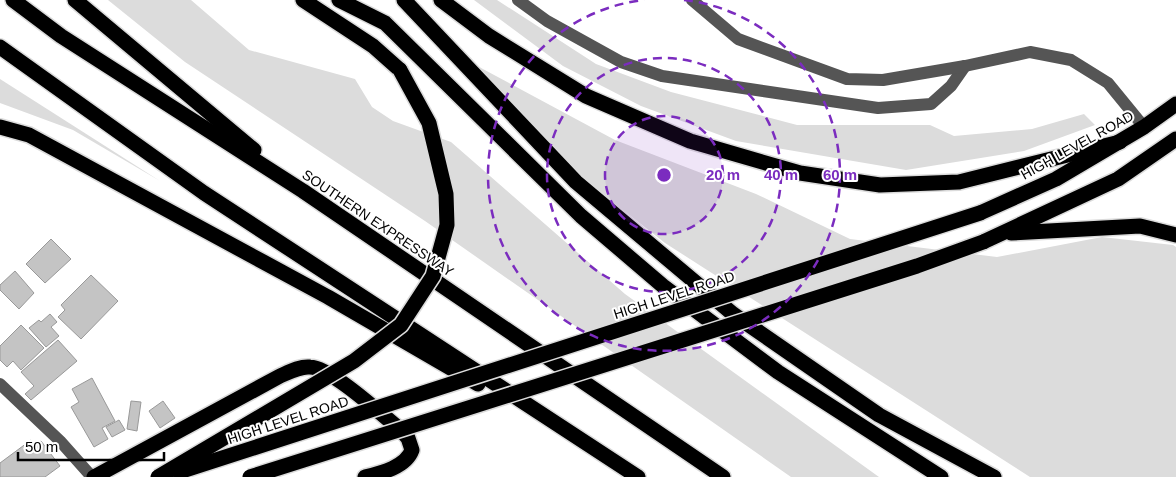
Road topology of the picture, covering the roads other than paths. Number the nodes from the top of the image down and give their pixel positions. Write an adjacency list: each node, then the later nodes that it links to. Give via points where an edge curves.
1 (13, 0): 16 (highway, SOUTHERN EXPRESSWAY, via 61,36)
2 (75, 0): 16 (highway)
3 (303, 0): 21 (highway, bridge, via 373,46 400,70 429,123 446,194 447,224 433,276 401,325 354,361)
4 (339, 0): 27 (highway, via 385,23 581,216 663,286 778,372)
5 (404, 0): 28 (highway, via 576,182 733,314 879,416)
6 (441, 0): 15 (highway, via 490,36 586,96 690,141 800,173 880,185 959,182)
7 (518, 0): 10 (street, via 547,21 621,62 662,76 878,108 931,104 951,86)
8 (692, 0): 10 (street, via 738,39 848,79 884,80)
9 (0, 48): 25 (highway, via 204,193)
10 (965, 66): 13 (street, via 1030,52 1071,60 1108,83)
11 (1176, 104): 13 (highway, HIGH LEVEL ROAD)
12 (0, 127): 25 (highway, via 29,135 328,297)
13 (1144, 127): 15 (highway, HIGH LEVEL ROAD)
14 (1176, 139): 17 (highway, via 1118,178)
15 (1120, 142): 22 (highway, HIGH LEVEL ROAD, bridge, via 1056,179 980,214)
16 (303, 191): 26 (highway, SOUTHERN EXPRESSWAY)
17 (1003, 233): 18 (highway, via 1140,226); 23 (highway, bridge, via 908,269)
18 (1176, 235)
19 (0, 384): 20 (street)
20 (93, 477): 24 (highway, via 280,376 307,366 316,367 339,381 408,438 412,450 406,460)
21 (158, 477)
22 (163, 477)
23 (250, 477)
24 (365, 477)
25 (638, 477)
26 (723, 477)
27 (941, 477)
28 (994, 477)

